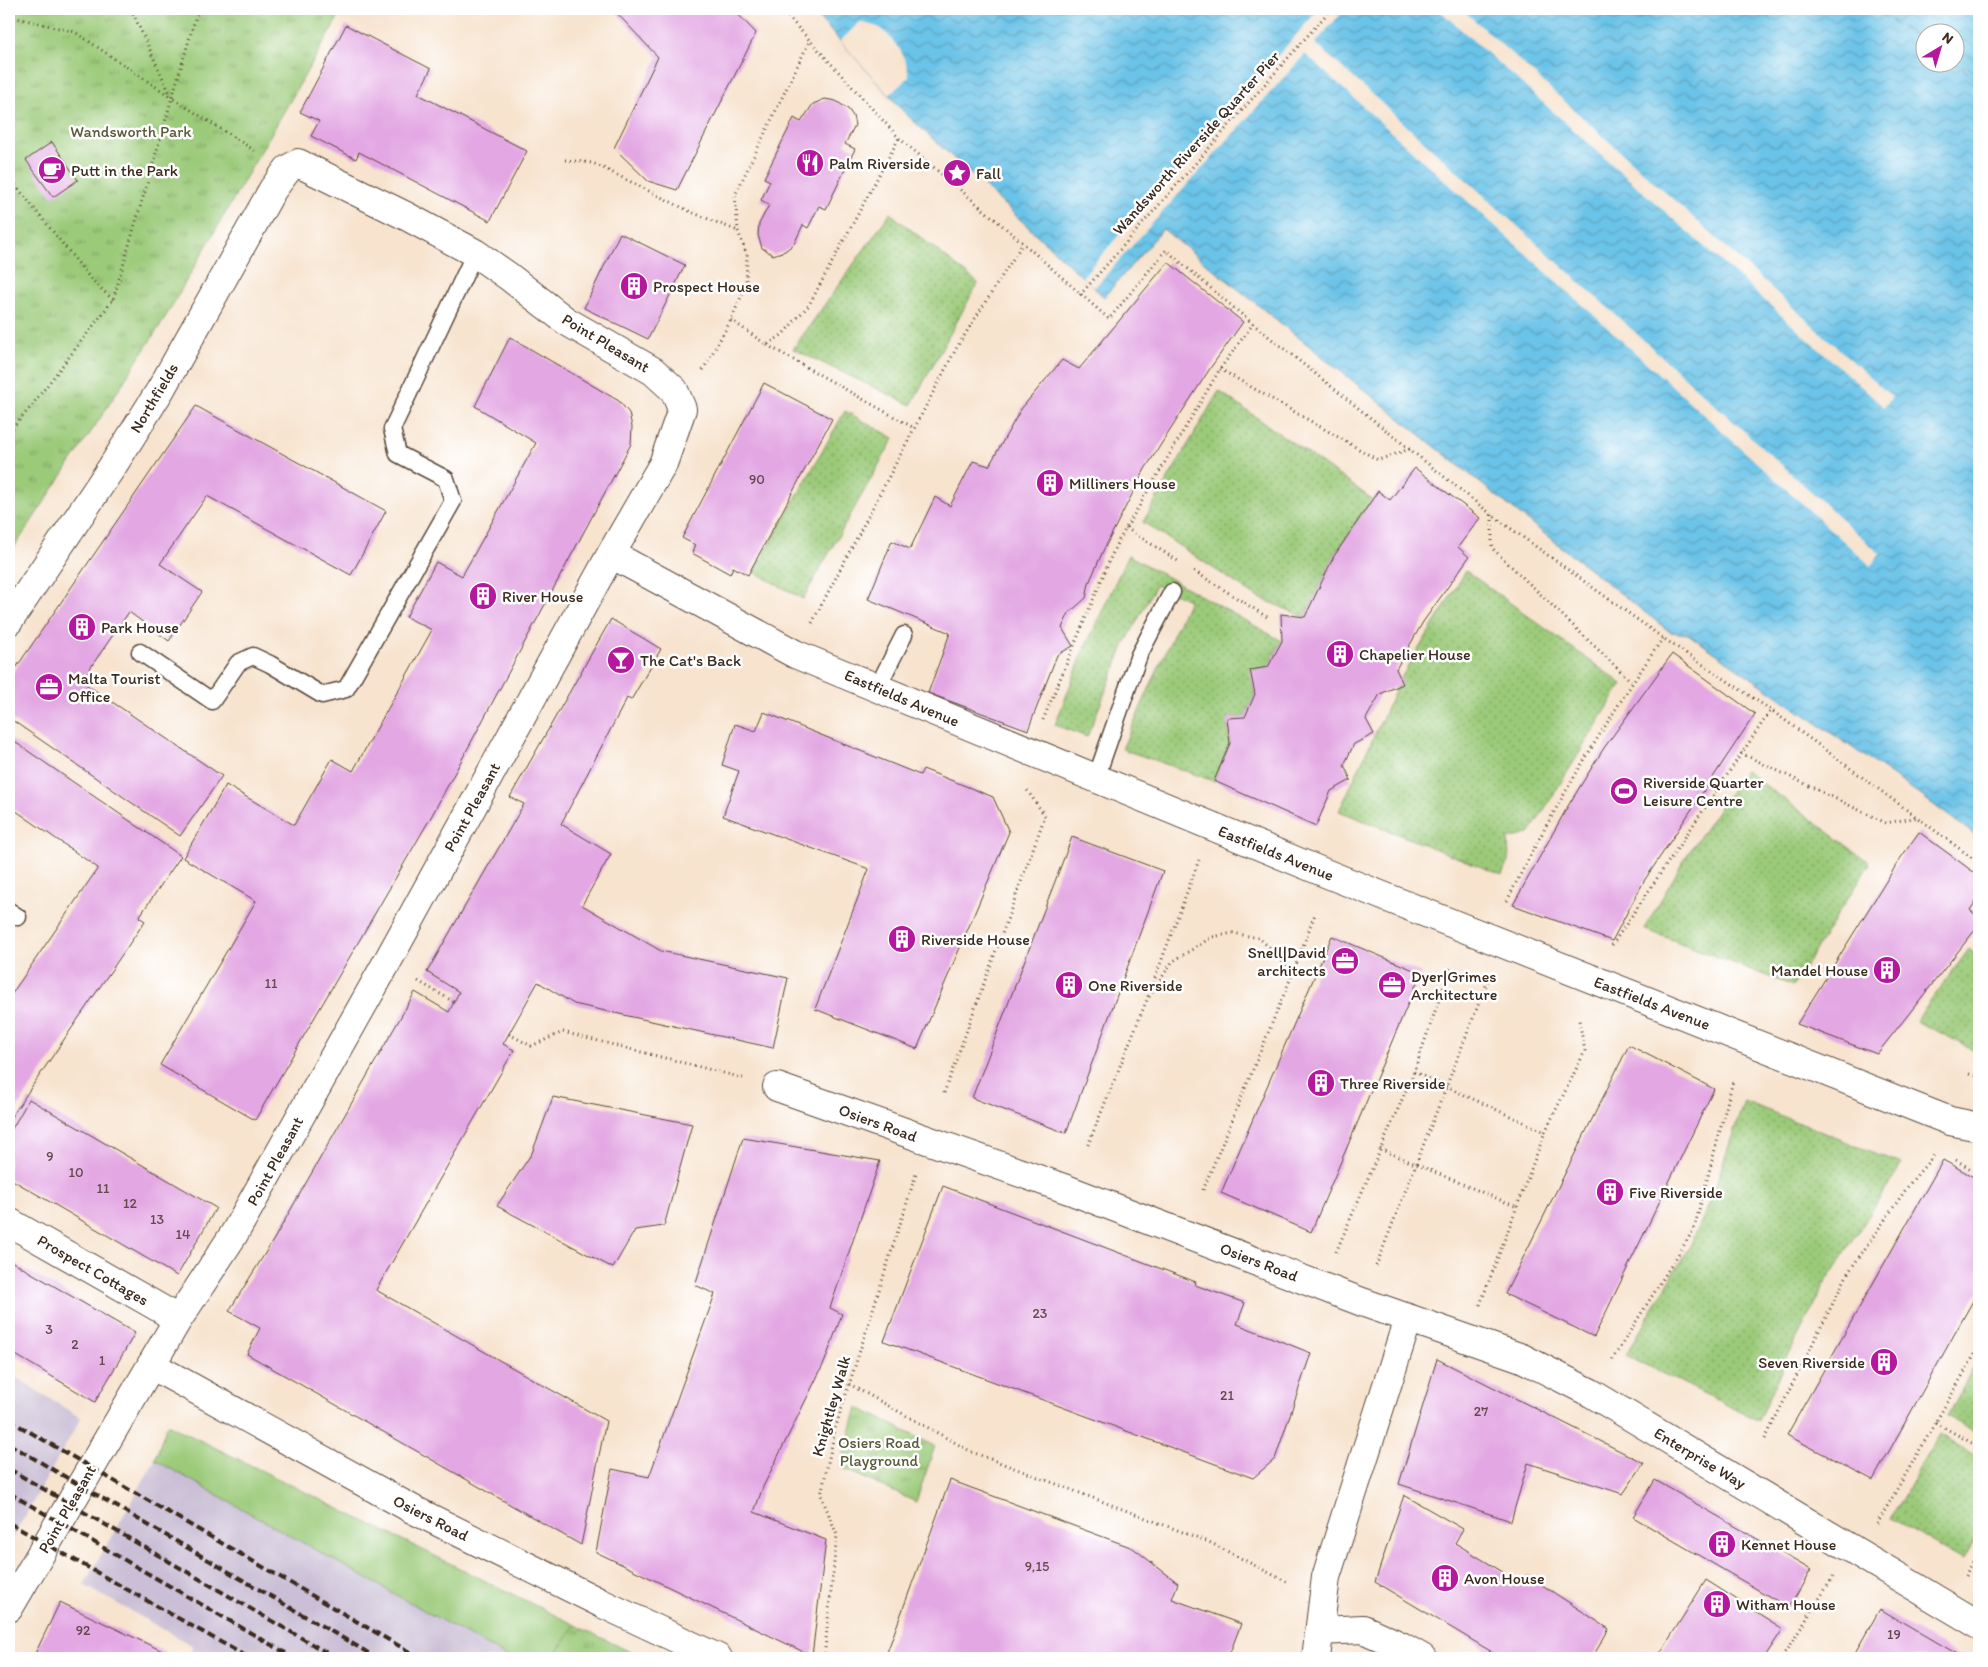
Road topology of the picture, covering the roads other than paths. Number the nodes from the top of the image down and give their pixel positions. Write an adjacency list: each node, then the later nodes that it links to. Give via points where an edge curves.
1 (288, 169): 2 (street, Point Pleasant, via 298,163); 5 (street, Northfields, via 273,189 161,389)
2 (475, 253): 3 (street, Point Pleasant, via 566,321 653,371 674,390 682,409 663,464); 7 (lane, via 392,429 398,454 446,479 453,501 346,689 322,695 253,656 238,664 212,701)
3 (610, 554): 8 (street, Eastfields Avenue, via 795,654); 14 (street, Point Pleasant, via 234,1234)
4 (1172, 592): 9 (lane, via 1139,656)
5 (9, 621)
6 (904, 635): 8 (lane)
7 (140, 652)
8 (877, 688): 9 (street, Eastfields Avenue)
9 (1096, 778): 11 (street, Eastfields Avenue, via 1502,944)
10 (777, 1087): 13 (street, Osiers Road, via 1069,1190)
11 (1967, 1124)
12 (9, 1222): 14 (street, Prospect Cottages)
13 (1408, 1319): 17 (street, Enterprise Way, via 1522,1358 1591,1392); 18 (street, via 1326,1577)
14 (177, 1320): 15 (street, Point Pleasant)
15 (151, 1365): 16 (street, Point Pleasant); 19 (street, Osiers Road, via 412,1508)
16 (9, 1608)
17 (1979, 1625)
18 (1320, 1631): 20 (street); 21 (street, via 1363,1629)
19 (718, 1658)
20 (1316, 1658)
21 (1422, 1658)

